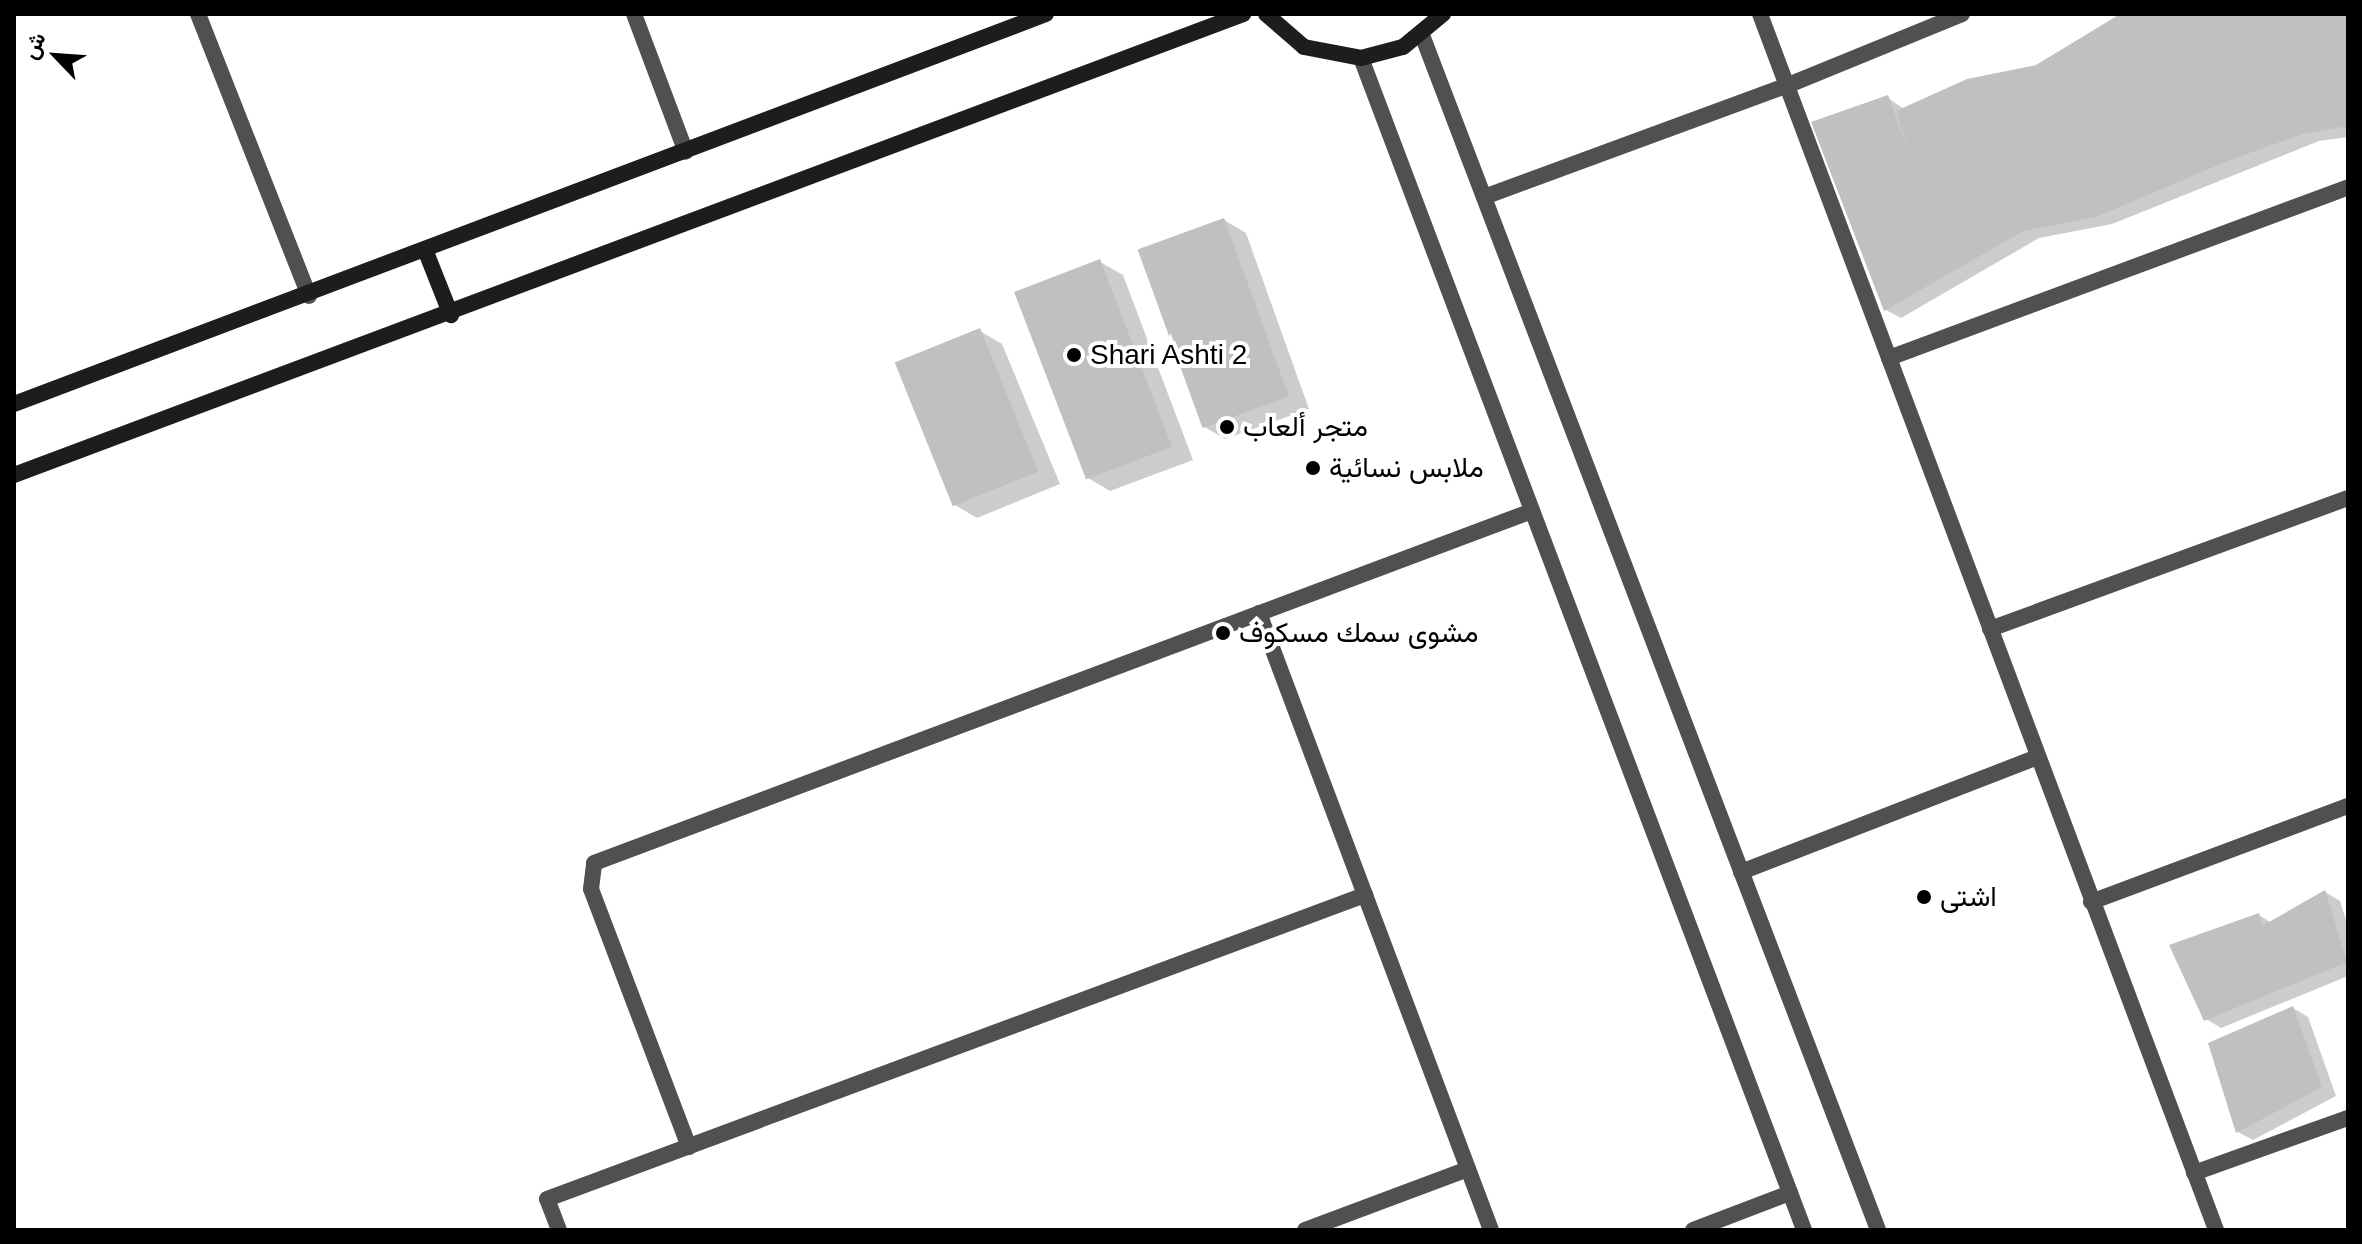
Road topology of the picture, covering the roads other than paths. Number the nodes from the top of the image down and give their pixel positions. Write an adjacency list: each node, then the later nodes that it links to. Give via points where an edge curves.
1 (634, 14): 12 (street)
2 (1046, 14): 12 (street)
3 (1243, 14): 17 (street)
4 (1266, 14): 10 (street, via 1304,47)
5 (1443, 14): 9 (street)
6 (1760, 14): 11 (street)
7 (1962, 14): 11 (street)
8 (204, 16): 16 (street)
9 (1422, 35): 10 (street, via 1403,47); 14 (street)
10 (1361, 58): 22 (street)
11 (1786, 86): 14 (street); 18 (street)
12 (686, 152): 15 (street)
13 (2348, 187): 18 (street)
14 (1484, 197): 27 (street)
15 (426, 252): 16 (street); 17 (street)
16 (309, 296): 19 (street)
17 (451, 315): 20 (street)
18 (1889, 358): 24 (street)
19 (14, 404)
20 (14, 475)
21 (2348, 498): 24 (street)
22 (1532, 511): 23 (street); 34 (street)
23 (1259, 613): 28 (street); 31 (street, via 594,863 591,889)
24 (1990, 629): 25 (street)
25 (2037, 757): 27 (street); 29 (street)
26 (2348, 806): 29 (street)
27 (1741, 872): 40 (street)
28 (1365, 895): 31 (street); 32 (street)
29 (2091, 902): 33 (street)
30 (2348, 1118): 33 (street)
31 (689, 1147): 35 (street, via 547,1199)
32 (1468, 1169): 36 (street); 37 (street)
33 (2194, 1173): 41 (street)
34 (1790, 1193): 38 (street); 39 (street)
35 (559, 1230)
36 (1305, 1230)
37 (1491, 1230)
38 (1693, 1230)
39 (1804, 1230)
40 (1878, 1230)
41 (2216, 1230)

